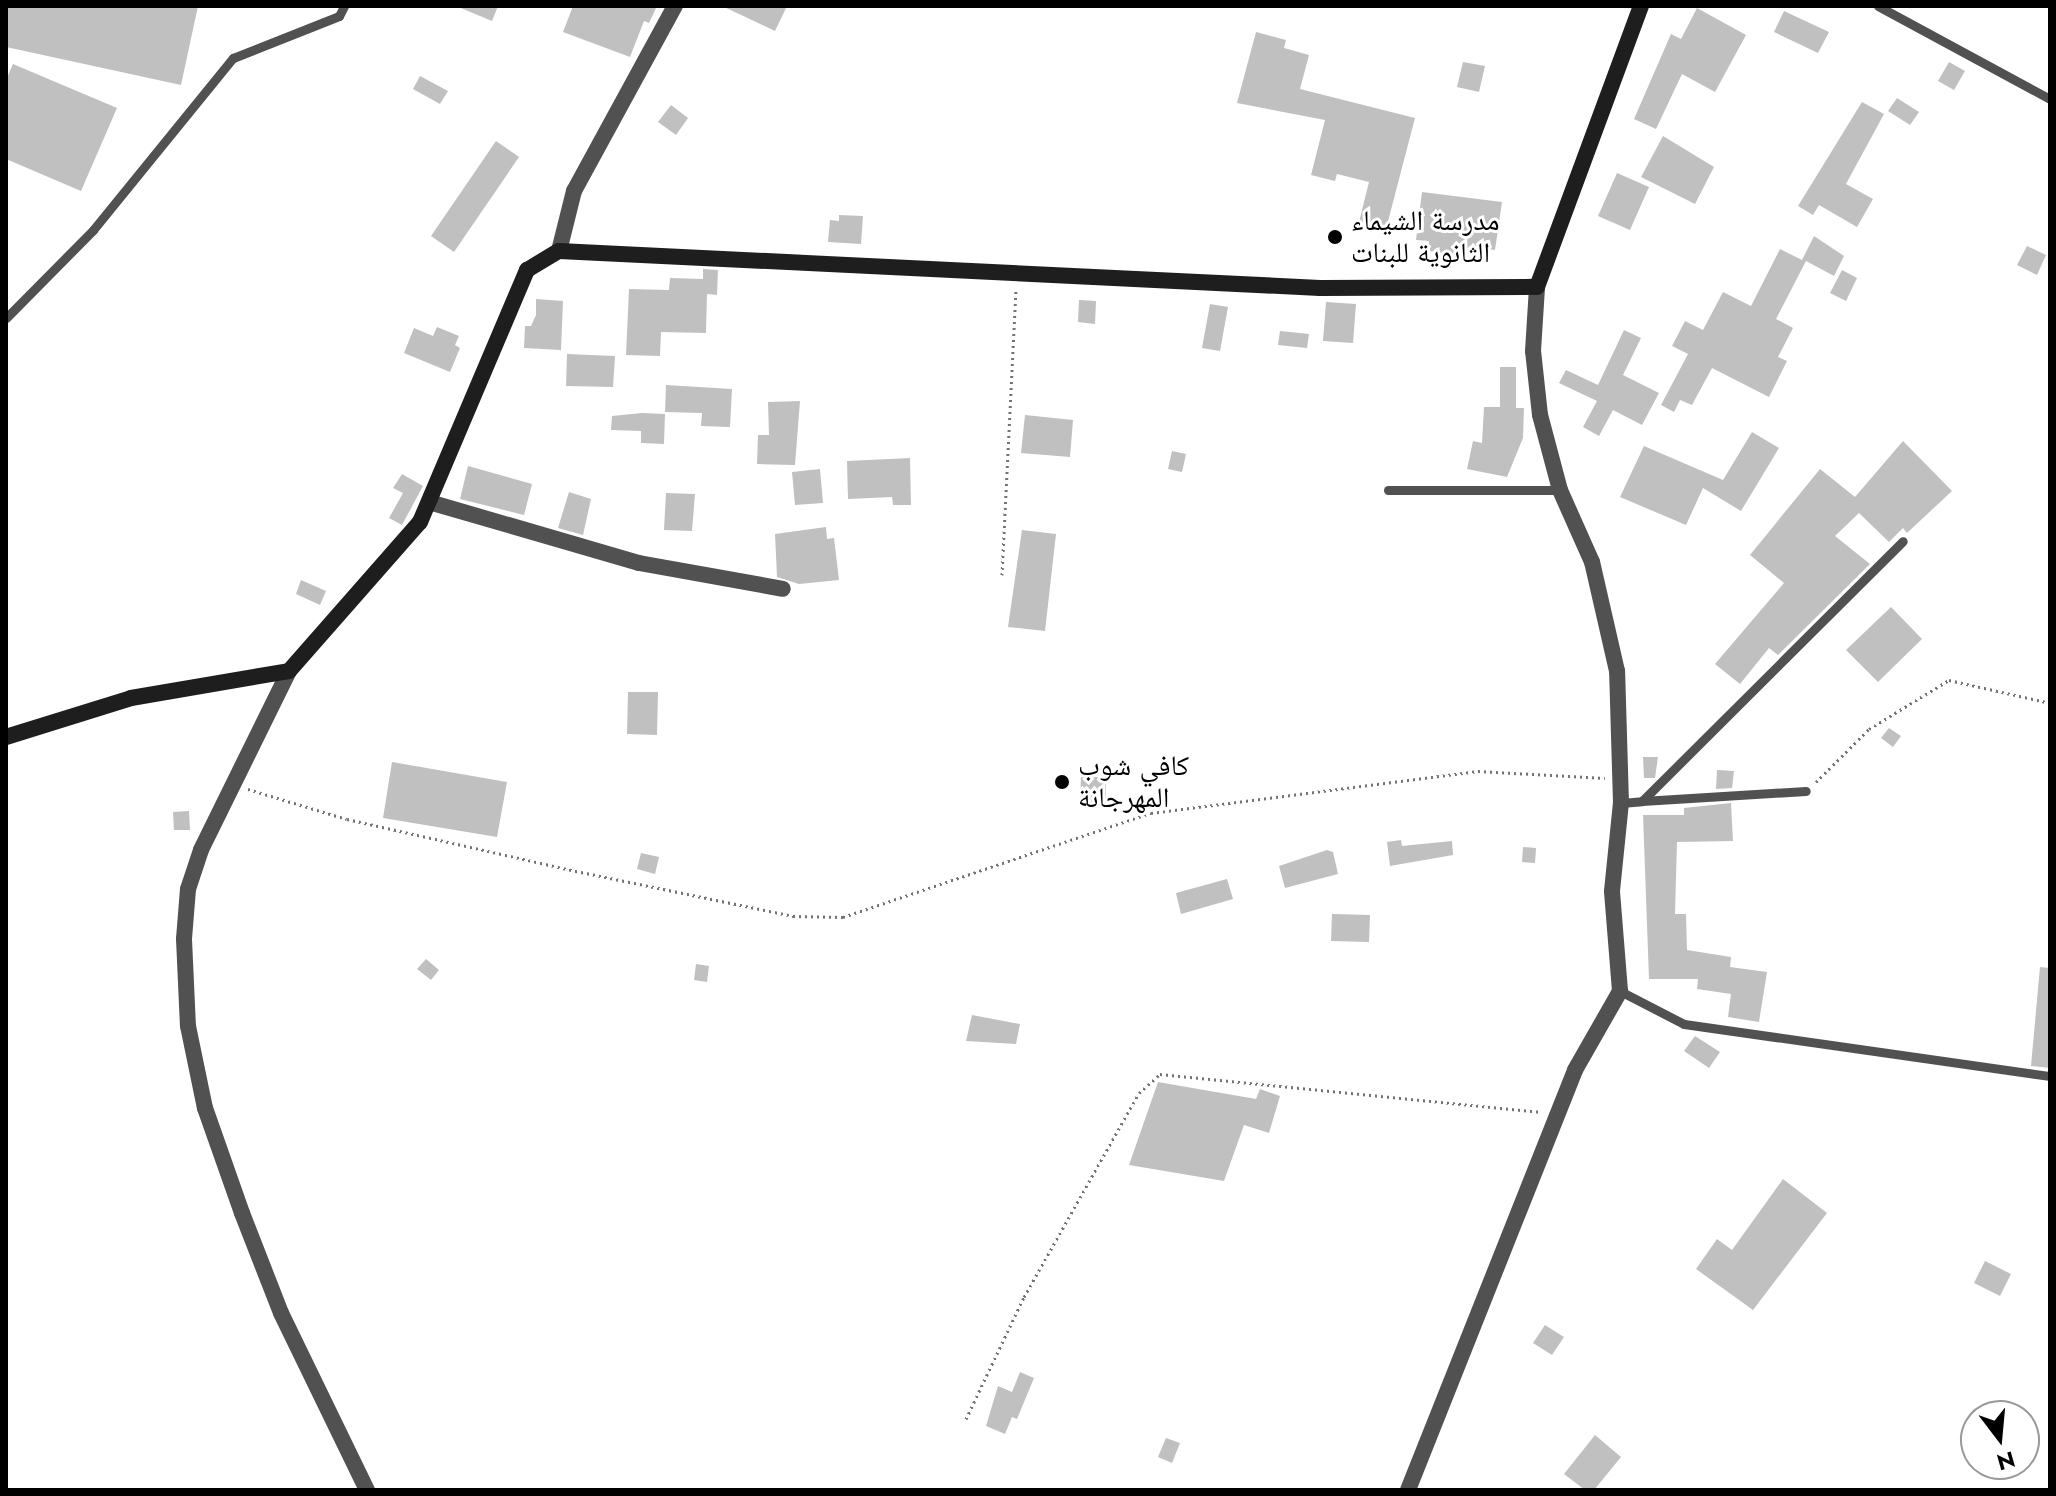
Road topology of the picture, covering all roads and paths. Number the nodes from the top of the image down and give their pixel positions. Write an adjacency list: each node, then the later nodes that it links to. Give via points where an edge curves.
1 (344, 6): 9 (lane, via 339,16 233,58 93,230)
2 (675, 6): 6 (street, via 574,191)
3 (1641, 6): 8 (street)
4 (1878, 6): 5 (lane)
5 (2050, 99)
6 (559, 251): 7 (street); 12 (street, via 527,270)
7 (1017, 271): 8 (street, via 1320,288); 14 (path)
8 (1537, 287): 11 (street, via 1533,351 1540,415)
9 (6, 318)
10 (1388, 490): 11 (lane)
11 (1560, 490): 19 (street, via 1592,562 1617,671)
12 (429, 502): 15 (street, via 640,563); 16 (street, via 420,522)
13 (1903, 541): 22 (lane)
14 (1002, 575)
15 (783, 589)
16 (289, 671): 18 (street, via 131,698); 20 (street)
17 (2050, 703): 21 (path, via 1949,680 1869,729)
18 (6, 737)
19 (1621, 779): 20 (path, via 1478,771 1151,813 843,917 793,916 581,872 347,819); 23 (street)
20 (237, 785): 29 (street, via 201,850 188,889 188,1026 205,1108 242,1213 281,1313)
21 (1806, 791): 22 (lane)
22 (1642, 801): 23 (lane)
23 (1621, 803): 24 (street, via 1612,891)
24 (1620, 991): 25 (lane, via 1684,1024); 26 (street, via 1575,1070)
25 (2050, 1076)
26 (1557, 1116): 27 (path, via 1160,1074 1139,1093 1101,1160 998,1345 991,1373); 28 (street)
27 (966, 1419)
28 (1409, 1489)
29 (367, 1490)

